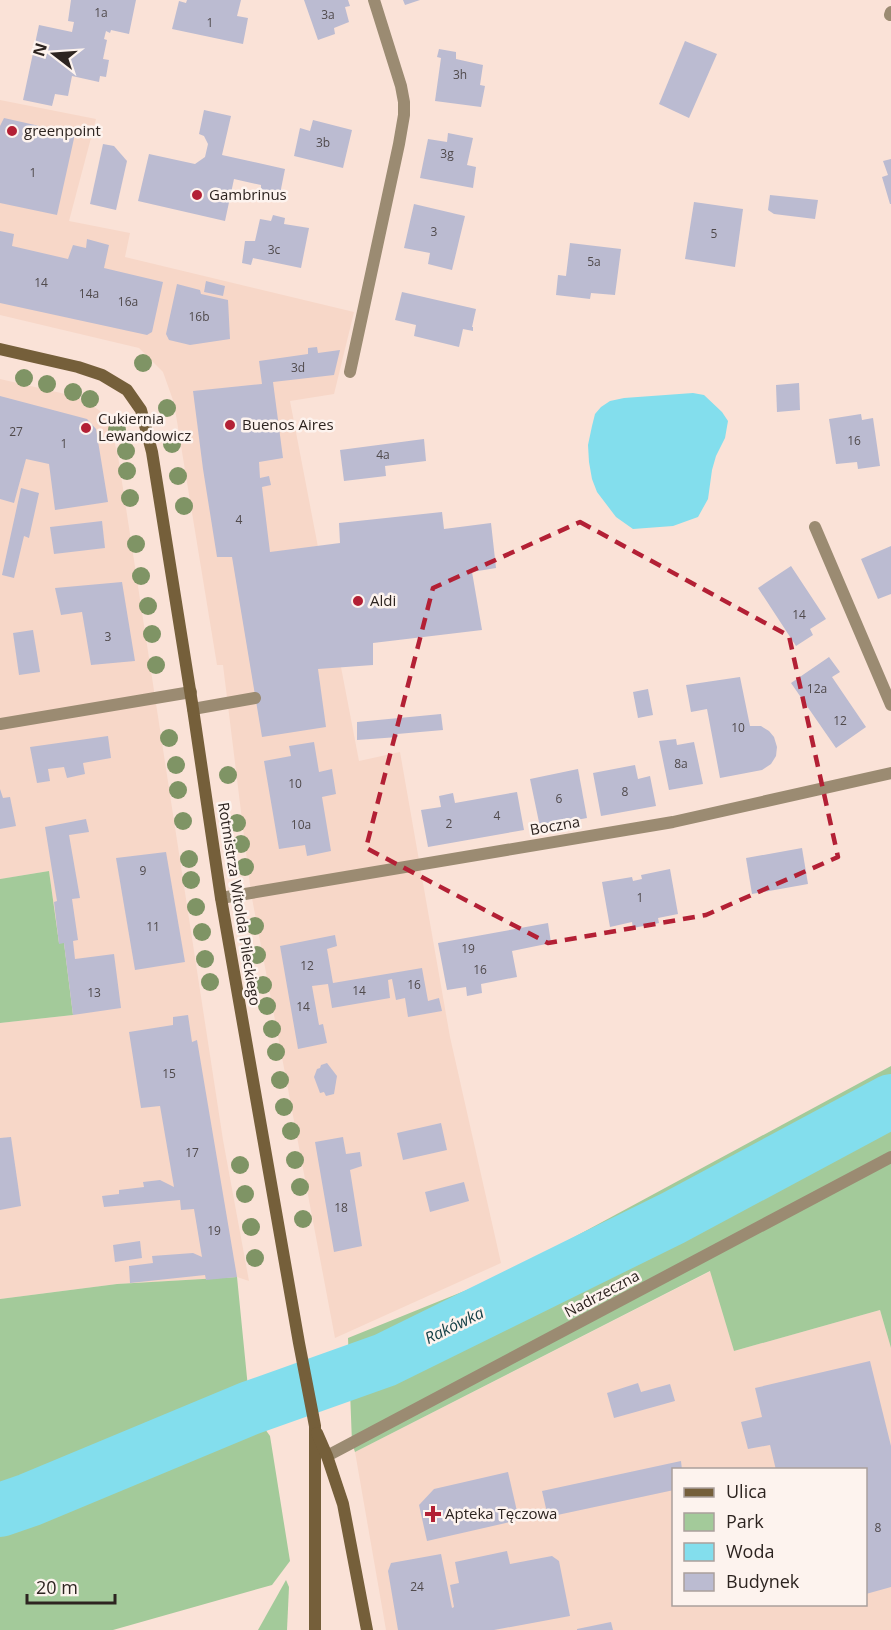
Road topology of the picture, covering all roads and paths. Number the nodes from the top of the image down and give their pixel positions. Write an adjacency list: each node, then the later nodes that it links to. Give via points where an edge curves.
1 (374, 0): 3 (street, via 401,86 404,116)
2 (0, 349): 5 (street, Rotmistrza Witolda Pileckiego, via 102,375 127,390 141,410 152,452)
3 (350, 372)
4 (815, 527): 7 (street)
5 (191, 692): 8 (street, Rotmistrza Witolda Pileckiego); 9 (street)
6 (255, 698): 8 (street)
7 (891, 705)
8 (193, 709): 11 (street, Rotmistrza Witolda Pileckiego)
9 (0, 724)
10 (891, 773): 11 (street, Boczna, via 672,822)
11 (221, 898): 13 (street, Rotmistrza Witolda Pileckiego)
12 (891, 1157): 14 (street, Nadrzeczna)
13 (315, 1426): 14 (street, Rotmistrza Witolda Pileckiego); 15 (street, Rotmistrza Witolda Pileckiego)
14 (327, 1456): 16 (street, Rotmistrza Witolda Pileckiego, via 343,1504)
15 (315, 1630)
16 (366, 1630)

